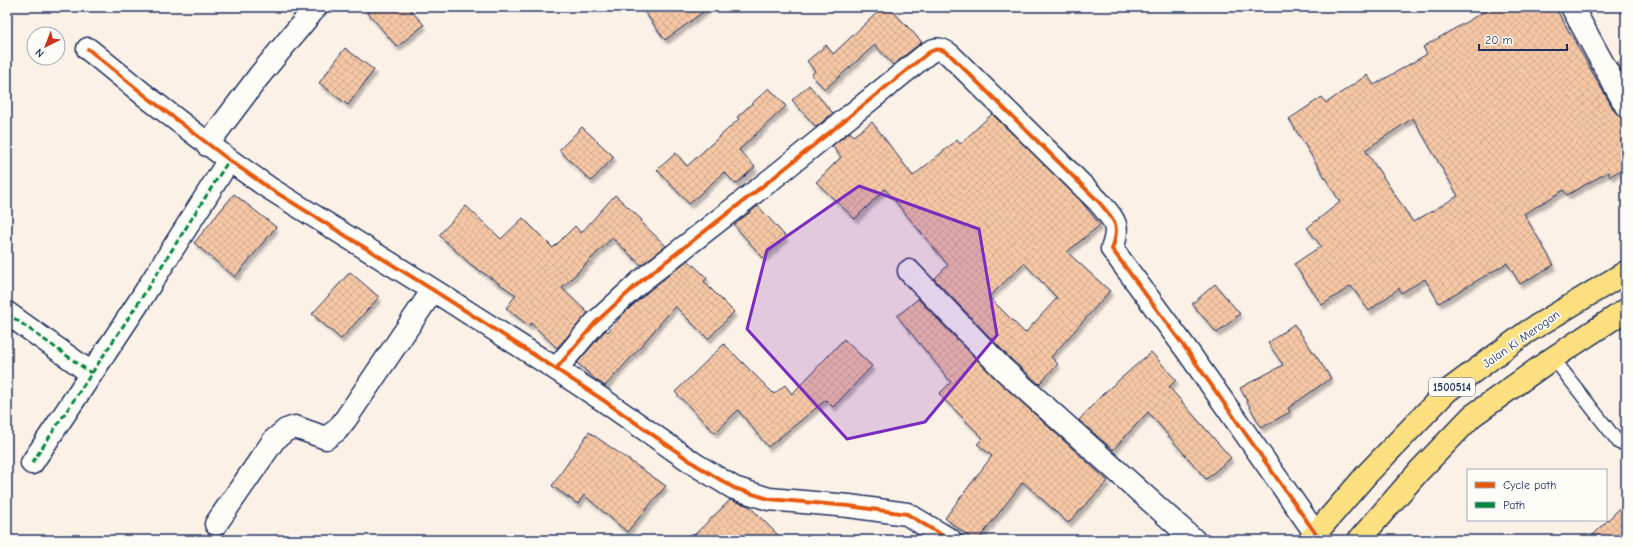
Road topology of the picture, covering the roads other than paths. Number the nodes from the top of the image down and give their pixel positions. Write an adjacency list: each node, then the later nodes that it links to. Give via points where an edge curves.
1 (316, 7): 5 (street)
2 (1572, 7): 4 (street)
3 (88, 49): 5 (street)
4 (1626, 106)
5 (207, 145): 6 (street)
6 (228, 160): 9 (street); 14 (street)
7 (909, 271): 21 (street, via 1003,369)
8 (1626, 272): 18 (highway, Jalan Ki Merogan / 1500514, via 1527,332 1446,392 1367,474)
9 (433, 290): 13 (street); 17 (street, via 337,430 326,438 295,427 286,430 274,440)
10 (1626, 310): 12 (highway, 1500514)
11 (7, 313): 14 (street)
12 (1553, 358): 15 (lane); 19 (highway, 1500514, via 1472,416 1420,470)
13 (556, 369): 18 (street, via 595,323 641,281 928,53 934,49 941,49 1098,201 1115,222 1117,235 1112,249 1186,349); 20 (street, via 734,488 769,498 907,514)
14 (91, 374): 16 (street)
15 (1618, 443)
16 (32, 462)
17 (216, 524)
18 (1313, 537)
19 (1363, 538)
20 (950, 540)
21 (1194, 540)

